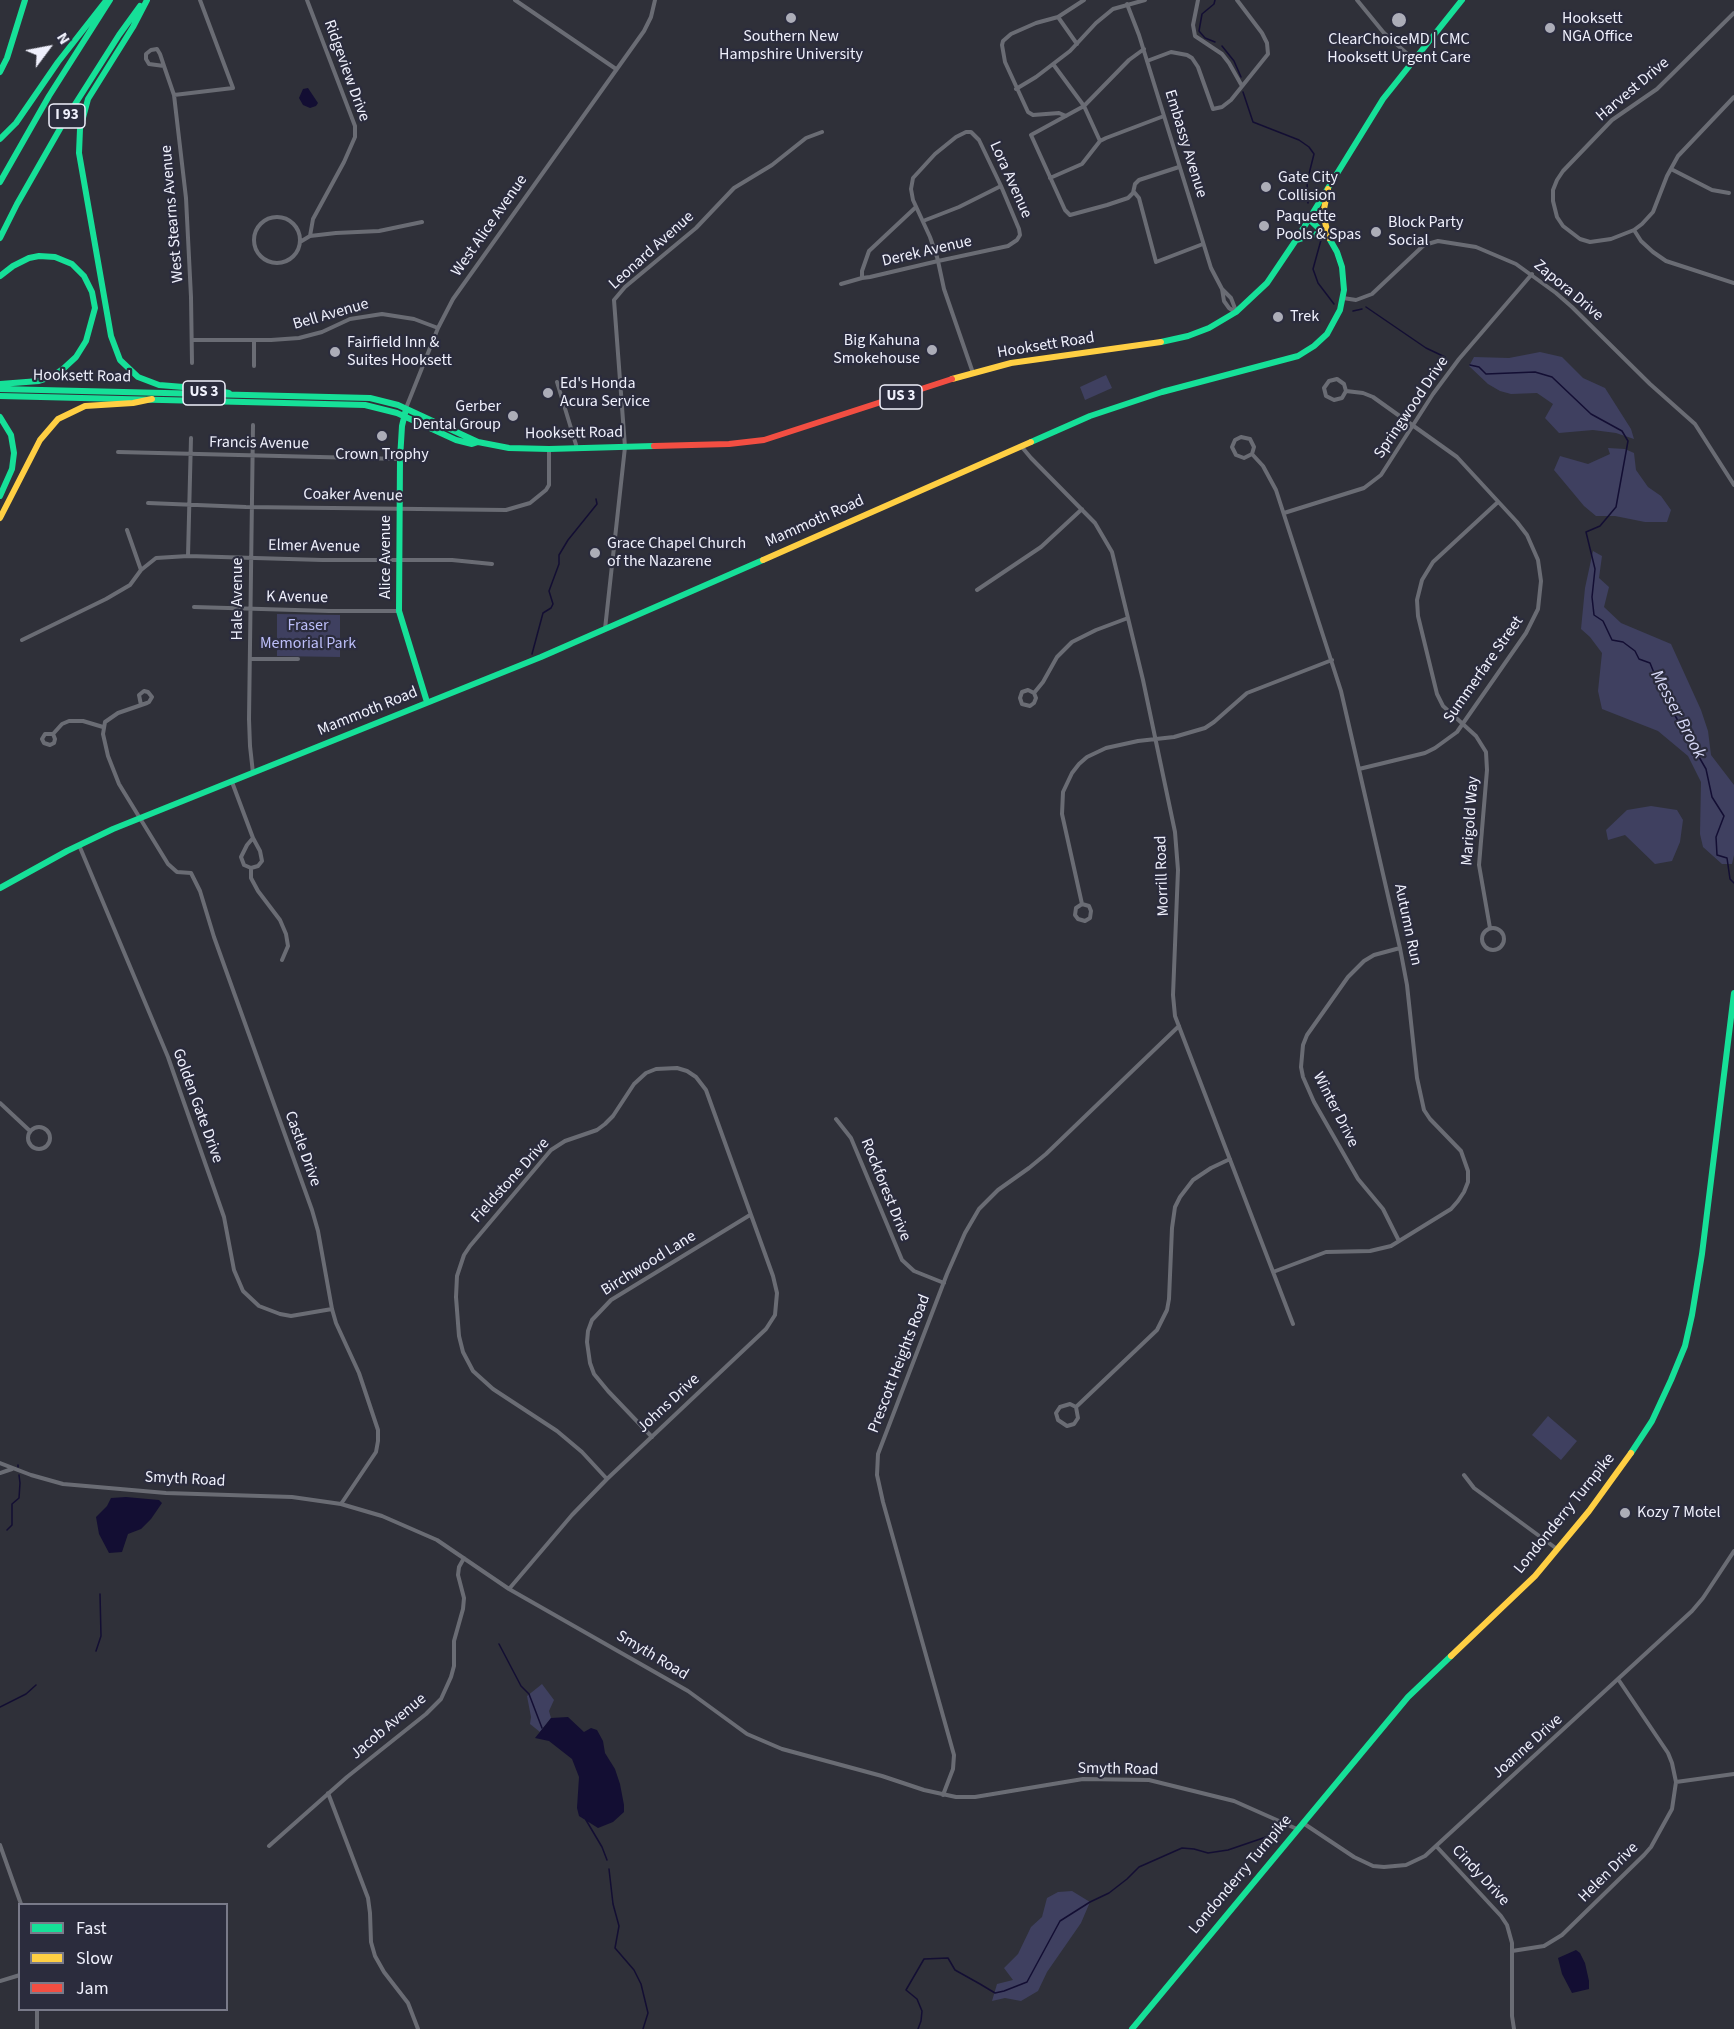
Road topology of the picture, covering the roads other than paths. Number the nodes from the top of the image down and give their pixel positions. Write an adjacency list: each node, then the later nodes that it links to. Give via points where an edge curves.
1 (25, 0): 24 (main road)
2 (108, 0): 33 (main road); 38 (main road, I 93)
3 (146, 0): 49 (main road, I 93, via 65,120); 73 (main road, via 88,99 80,129 79,153 111,336 120,360 138,377 159,385)
4 (200, 0): 27 (street, via 233,88)
5 (307, 0): 48 (street, Ridgeview Drive, via 355,126 351,148 313,219)
6 (515, 0): 23 (street)
7 (655, 0): 23 (street, West Alice Avenue, via 646,27)
8 (1084, 0): 16 (street)
9 (1145, 0): 14 (street)
10 (1198, 0): 25 (street, via 1195,36 1222,54)
11 (1237, 0): 25 (street, via 1262,33 1268,48 1265,58)
12 (1357, 0): 19 (street, via 1384,33)
13 (1462, 0): 19 (main road, Hooksett Road / US 3)
14 (1127, 4): 17 (street, via 1108,12); 18 (street, Embassy Avenue)
15 (1734, 13): 47 (street, Harvest Drive, via 1657,89 1612,120 1557,180 1553,201 1557,217 1570,234 1590,242)
16 (1058, 17): 17 (street); 26 (street, via 1026,27 1003,41 1002,52)
17 (1077, 44): 21 (street)
18 (1144, 50): 20 (street, Embassy Avenue); 29 (street)
19 (1413, 59): 40 (main road, Hooksett Road / US 3)
20 (1147, 61): 25 (street, via 1171,52 1192,58 1213,109 1231,100); 31 (street, Embassy Avenue)
21 (1053, 64): 26 (street); 29 (street)
22 (164, 66): 22 (street, West Stearns Avenue, via 157,49 146,54 149,64); 27 (street, West Stearns Avenue)
23 (616, 69): 64 (street, West Alice Avenue, via 466,280)
24 (0, 72)
25 (1242, 86)
26 (1016, 89): 30 (street, via 1033,115)
27 (174, 95): 65 (street, West Stearns Avenue, via 187,209)
28 (1734, 97): 36 (street, via 1685,147)
29 (1084, 106): 30 (street); 34 (street)
30 (1066, 116): 37 (street, via 1031,135)
31 (1164, 116): 34 (street); 35 (street, Embassy Avenue)
32 (822, 132): 84 (street, Leonard Avenue, via 806,138 734,188 696,228 617,294 613,305)
33 (0, 139)
34 (1100, 141): 37 (street, via 1082,164)
35 (1179, 167): 41 (street, via 1139,180); 54 (street, Embassy Avenue)
36 (1671, 169): 42 (street, via 1712,190); 47 (street, via 1653,212)
37 (1050, 178): 41 (street, via 1070,215 1118,202)
38 (0, 182)
39 (1001, 186): 43 (street, Lora Avenue, via 979,140 966,132 943,147 913,178 911,189); 45 (street); 51 (street, Lora Avenue, via 1019,230)
40 (1329, 186): 44 (main road, Hooksett Road / US 3); 50 (main road, via 1323,214)
41 (1134, 191): 54 (street, via 1156,262)
42 (1729, 194)
43 (916, 207): 45 (street); 58 (street, via 869,251)
44 (1309, 219): 50 (main road, Mammoth Road); 52 (main road, Hooksett Road / US 3)
45 (923, 221): 55 (street)
46 (422, 222): 48 (street, via 379,231)
47 (1634, 230): 59 (street, via 1641,241 1666,261)
48 (310, 236): 53 (street)
49 (0, 238)
50 (1329, 238): 52 (main road, via 1316,234); 62 (main road, Mammoth Road, via 1342,267)
51 (1017, 240): 55 (street, Derek Avenue, via 1008,246)
52 (1296, 240): 63 (main road, Hooksett Road / US 3, via 1267,283)
53 (300, 242): 53 (street, via 297,228 279,217 265,220 254,238 257,251 272,262 291,259)
54 (1203, 244): 61 (street, Embassy Avenue)
55 (938, 261): 58 (street, Derek Avenue); 69 (street, via 952,316)
56 (1532, 274): 62 (street, Zapora Drive, via 1476,247 1438,241 1424,245 1372,294 1356,300); 80 (street, Springwood Drive, via 1459,359); 92 (street, Zapora Drive, via 1695,423)
57 (0, 276): 71 (main road, via 29,258 55,257 72,264 84,276 94,308 86,341 63,369 39,381)
58 (862, 278): 60 (street, Derek Avenue)
59 (1734, 283)
60 (841, 285)
61 (1222, 289): 63 (street, Embassy Avenue, via 1232,298); 63 (street, Embassy Avenue, via 1224,301)
62 (1343, 298): 83 (main road, Mammoth Road, via 1327,334 1298,356 1121,405)
63 (1236, 312): 69 (main road, Hooksett Road / US 3, via 1209,328 1179,338 1033,359)
64 (438, 328): 66 (street, Bell Avenue, via 404,316 371,314 299,338); 76 (street, West Alice Avenue)
65 (192, 340): 66 (street, Bell Avenue); 67 (street, West Stearns Avenue)
66 (254, 340): 68 (street)
67 (192, 363)
68 (254, 366)
69 (973, 373): 84 (main road, Hooksett Road / US 3, via 764,440)
70 (557, 382): 85 (street)
71 (0, 386): 73 (main road, Hooksett Road / US 3)
72 (1346, 391): 72 (street, via 1343,383 1335,379 1324,388 1326,396 1334,400 1342,398); 80 (street, Summerfare Street, via 1373,397)
73 (229, 393): 76 (main road, Hooksett Road / US 3, via 360,397)
74 (0, 396): 75 (main road, Hooksett Road / US 3)
75 (152, 399): 77 (main road, Hooksett Road / US 3, via 365,405); 101 (main road, via 85,406 58,419 40,440)
76 (406, 409): 77 (main road, Alice Avenue); 82 (main road, Hooksett Road / US 3)
77 (404, 416): 82 (main road, Hooksett Road / US 3, via 453,439); 91 (main road, Alice Avenue)
78 (0, 417): 93 (main road, via 11,435 14,453 12,469)
79 (253, 425): 90 (street, Hale Avenue)
80 (1414, 425): 94 (street, Summerfare Street, via 1457,457); 100 (street, Springwood Drive, via 1388,467 1373,483)
81 (191, 438): 88 (street)
82 (478, 442): 86 (main road, Hooksett Road / US 3)
83 (1021, 446): 99 (street, Morrill Road); 113 (main road, Mammoth Road)
84 (625, 447): 85 (main road, Hooksett Road / US 3); 113 (street, Leonard Avenue)
85 (577, 448): 86 (main road, Hooksett Road / US 3)
86 (549, 449): 98 (street, Coaker Avenue, via 549,485 530,503 506,510)
87 (118, 452): 88 (street, Francis Avenue)
88 (191, 454): 90 (street, Francis Avenue); 96 (street)
89 (1252, 454): 89 (street, Autumn Run, via 1254,445 1250,439 1241,437 1234,442 1232,449 1237,457); 100 (street, Autumn Run, via 1272,481)
90 (253, 456): 91 (street, Francis Avenue); 97 (street, Hale Avenue)
91 (400, 459): 98 (main road, Alice Avenue)
92 (1734, 485)
93 (0, 496)
94 (1498, 502): 121 (street, Summerfare Street, via 1532,544 1541,592 1526,633); 121 (street, Marigold Way, via 1433,562 1418,593 1418,616 1437,694 1443,706)
95 (148, 503): 96 (street, Coaker Avenue)
96 (190, 505): 97 (street, Coaker Avenue); 103 (street)
97 (251, 507): 98 (street, Coaker Avenue); 104 (street, Hale Avenue)
98 (400, 508): 105 (main road, Alice Avenue)
99 (1082, 509): 108 (street, via 1041,548); 112 (street, Morrill Road, via 1112,552)
100 (1284, 513): 117 (street, Autumn Run)
101 (0, 518)
102 (127, 530): 107 (street)
103 (188, 556): 104 (street, Elmer Avenue); 107 (street, Elmer Avenue, via 156,558)
104 (250, 558): 105 (street, Elmer Avenue); 110 (street, Hale Avenue)
105 (399, 560): 106 (street, Elmer Avenue); 111 (main road, Alice Avenue)
106 (492, 564)
107 (141, 570): 114 (street, Elmer Avenue, via 130,585)
108 (977, 590)
109 (194, 608): 110 (street, K Avenue)
110 (251, 609): 111 (street, K Avenue); 115 (street, Hale Avenue)
111 (399, 611): 119 (main road, Alice Avenue)
112 (1128, 618): 118 (street, via 1072,642 1057,657); 124 (street, Morrill Road)
113 (605, 628): 119 (main road, Mammoth Road)
114 (22, 640)
115 (250, 658): 116 (street); 126 (street, Hale Avenue)
116 (298, 659)
117 (1332, 660): 124 (street, via 1247,693 1205,728); 125 (street, Autumn Run)
118 (1034, 693): 118 (street, via 1033,705 1021,703 1024,691)
119 (427, 702): 126 (main road, Mammoth Road)
120 (141, 705): 122 (street, via 111,716)
121 (1462, 724): 125 (street, Summerfare Street, via 1449,739 1425,753); 134 (street, Marigold Way, via 1481,743 1487,759 1479,865)
122 (103, 727): 123 (street, via 73,720 62,724); 128 (street, Castle Drive, via 113,771)
123 (53, 734)
124 (1155, 740): 133 (street, via 1096,752 1078,764 1067,782 1062,814); 138 (street, Morrill Road, via 1178,853 1173,995)
125 (1359, 770): 136 (street, Autumn Run)
126 (253, 773): 127 (main road, Mammoth Road)
127 (232, 782): 128 (main road, Mammoth Road); 129 (street)
128 (140, 818): 130 (main road, Mammoth Road); 147 (street, Castle Drive, via 168,864 177,872 191,873 200,891 312,1210)
129 (253, 838): 131 (street, via 262,861); 131 (street, via 241,857 244,865)
130 (79, 844): 132 (main road, Mammoth Road); 147 (street, Golden Gate Drive, via 168,1058 224,1217 234,1270 243,1291 259,1306 280,1314 291,1316)
131 (251, 868): 135 (street, via 251,878 280,920)
132 (0, 888)
133 (1082, 904): 133 (street, via 1075,915 1085,921 1091,911)
134 (1490, 928): 134 (street, Marigold Way, via 1499,929 1503,935 1502,945 1496,950 1486,948 1482,941)
135 (288, 946)
136 (1400, 948): 144 (street, Autumn Run, via 1424,1110 1461,1151 1468,1182 1450,1209); 144 (street, Winter Drive, via 1374,955 1356,968 1307,1035 1301,1067 1314,1102 1358,1179 1383,1209)
137 (1734, 993): 157 (main road, Londonderry Turnpike, via 1702,1254 1685,1346 1644,1435)
138 (1179, 1026): 142 (street, Morrill Road); 146 (street, Prescott Heights Road, via 1046,1154 986,1201 965,1233)
139 (0, 1103): 141 (street)
140 (836, 1119): 146 (street, Rockforest Drive, via 851,1138 902,1260 914,1271)
141 (30, 1131): 141 (street, via 40,1126 46,1129 48,1145 33,1148 28,1138)
142 (1230, 1159): 145 (street, Morrill Road); 149 (street, via 1193,1180 1175,1207 1169,1299 1157,1330)
143 (750, 1215): 150 (street, Johns Drive, via 773,1276 777,1293 775,1315 766,1329); 150 (street, Birchwood Lane, via 611,1300 592,1320 587,1342 594,1374); 155 (street, Fieldstone Drive, via 706,1090 692,1074 668,1067 641,1076 613,1116 597,1130 551,1150 464,1255 456,1297 459,1336 467,1361 480,1378 582,1452)
144 (1399, 1241): 145 (street, Autumn Run, via 1381,1249 1326,1252)
145 (1273, 1272): 148 (street, Morrill Road)
146 (944, 1283): 165 (street, Prescott Heights Road, via 876,1465 897,1555 954,1755)
147 (332, 1309): 156 (street, Castle Drive, via 378,1430 376,1452)
148 (1293, 1324)
149 (1076, 1407): 149 (street, via 1060,1407 1056,1413 1060,1423 1067,1426 1077,1421)
150 (652, 1437): 155 (street, Johns Drive)
151 (0, 1463): 152 (street, Smyth Road)
152 (13, 1468): 153 (street); 156 (street, Smyth Road, via 74,1485 166,1493 281,1496)
153 (0, 1473)
154 (1464, 1475): 157 (street, via 1474,1488)
155 (606, 1479): 160 (street, Johns Drive)
156 (341, 1504): 159 (street, Smyth Road, via 418,1530)
157 (1558, 1549): 166 (main road, Londonderry Turnpike, via 1535,1576 1408,1697)
158 (1734, 1551): 161 (street, Joanne Drive, via 1692,1611)
159 (464, 1558): 160 (street, Smyth Road); 164 (street, Jacob Avenue, via 458,1575 464,1598 454,1641 454,1666 441,1699)
160 (509, 1589): 165 (street, Smyth Road, via 666,1678 766,1744)
161 (1618, 1679): 163 (street, Helen Drive, via 1668,1753); 169 (street, Joanne Drive)
162 (1734, 1774): 163 (street)
163 (1676, 1782): 171 (street, Helen Drive, via 1672,1809 1644,1855 1562,1935 1538,1948)
164 (328, 1794): 168 (street, Jacob Avenue); 176 (street, via 368,1898 375,1956 403,1996)
165 (943, 1795): 166 (street, Smyth Road, via 975,1797 1083,1779 1149,1780 1234,1801)
166 (1300, 1826): 169 (street, Joanne Drive, via 1373,1866 1406,1865); 177 (main road, Londonderry Turnpike)
167 (0, 1845): 170 (street)
168 (269, 1846)
169 (1437, 1847): 171 (street, Cindy Drive, via 1501,1916)
170 (20, 1903)
171 (1512, 1951): 178 (street, Cindy Drive)
172 (18, 1976): 173 (street)
173 (0, 1981)
174 (37, 2011): 175 (street)
175 (37, 2029)
176 (418, 2029)
177 (1132, 2029)
178 (1514, 2029)

